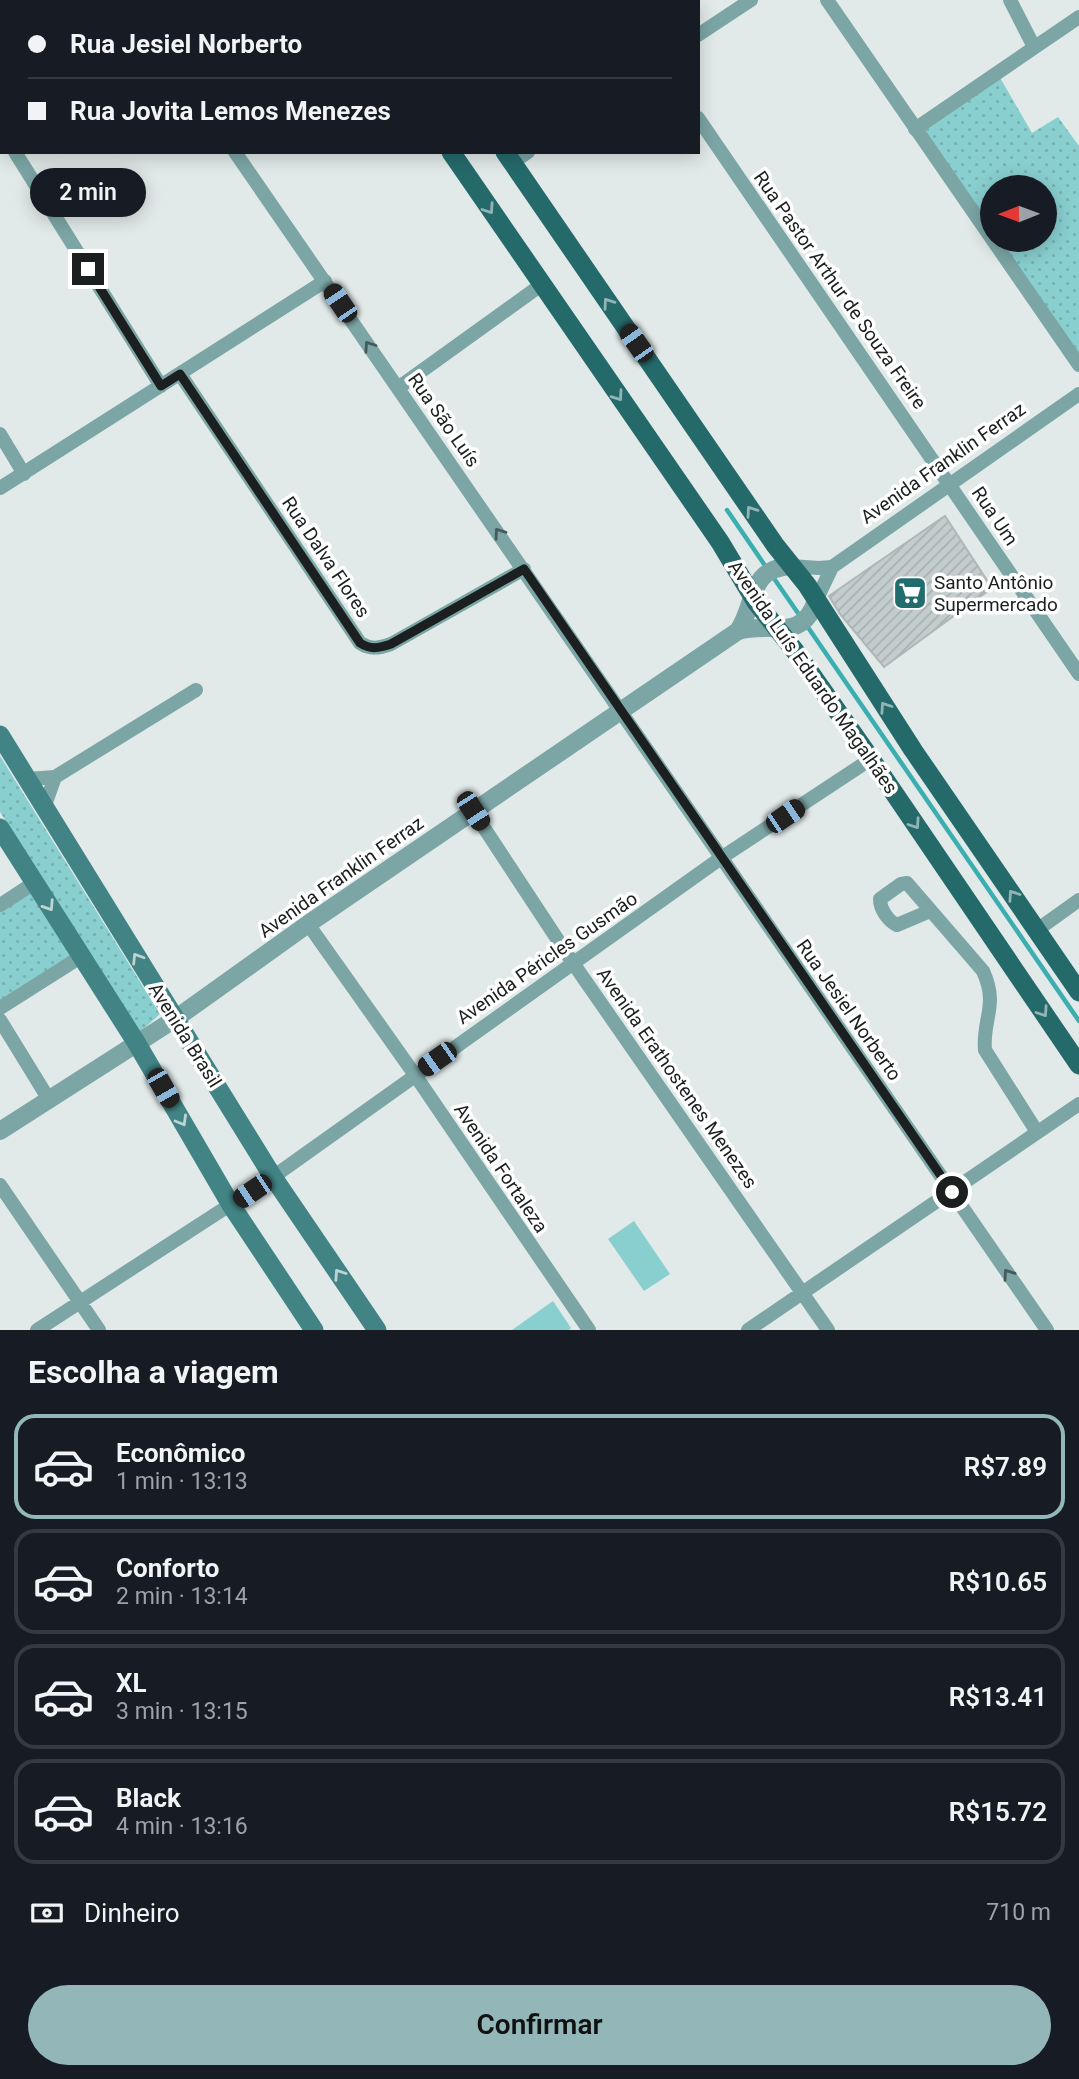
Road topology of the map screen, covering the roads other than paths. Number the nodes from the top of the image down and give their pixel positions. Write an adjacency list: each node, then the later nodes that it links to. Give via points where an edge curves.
1 (751, 0): 5 (street)
2 (827, 0): 8 (street)
3 (1010, 0): 6 (street)
4 (1079, 17): 6 (street)
5 (700, 33)
6 (1034, 47): 8 (street)
7 (700, 121): 22 (street, Rua Pastor Arthur de Souza Freire)
8 (915, 129): 15 (street)
9 (16, 154): 17 (street)
10 (236, 154): 13 (street, Rua São Luís)
11 (452, 154): 14 (main road, Avenida Luís Eduardo Magalhães, one-way to 14)
12 (515, 156): 24 (main road, Avenida Luís Eduardo Magalhães, one-way to 12)
13 (325, 281): 16 (street); 18 (street, Rua São Luís, one-way to 13)
14 (541, 285): 18 (street); 27 (main road, Avenida Luís Eduardo Magalhães, one-way to 27)
15 (1079, 365)
16 (180, 374): 17 (street); 26 (street, Rua Dalva Flores, via 360,643 368,648 391,644)
17 (161, 386): 21 (street)
18 (398, 388): 26 (street, Rua São Luís, one-way to 18)
19 (1079, 394): 22 (street, Avenida Franklin Ferraz)
20 (0, 434): 21 (street)
21 (24, 474): 23 (street)
22 (949, 483): 25 (street, Avenida Franklin Ferraz); 31 (street, Rua Um)
23 (0, 488)
24 (787, 566): 25 (street); 27 (street, via 767,573); 28 (main road, Avenida Luís Eduardo Magalhães)
25 (832, 567): 28 (street)
26 (524, 569): 33 (street, Rua São Luís)
27 (754, 590): 29 (main road, Avenida Luís Eduardo Magalhães); 30 (street)
28 (814, 607): 29 (street, via 807,620); 47 (main road, Avenida Luís Eduardo Magalhães, one-way to 28)
29 (783, 628): 30 (street, via 756,626); 35 (main road, Avenida Luís Eduardo Magalhães)
30 (738, 631): 33 (street, Avenida Franklin Ferraz)
31 (1079, 674)
32 (196, 690): 36 (street)
33 (619, 711): 39 (street, Avenida Franklin Ferraz); 41 (street, Rua Jesiel Norberto)
34 (0, 736): 37 (main road, Avenida Brasil)
35 (871, 759): 41 (street, Avenida Péricles Gusmão); 55 (main road, Avenida Luís Eduardo Magalhães, one-way to 55)
36 (55, 777): 37 (street); 38 (street)
37 (27, 779): 38 (main road, Avenida Brasil)
38 (44, 808): 52 (main road, Avenida Brasil, one-way to 38)
39 (473, 811): 46 (street, Avenida Franklin Ferraz); 49 (street, Avenida Erathostenes Menezes)
40 (0, 828): 42 (main road)
41 (721, 858): 49 (street, Avenida Péricles Gusmão); 63 (street, Rua Jesiel Norberto)
42 (34, 883): 44 (street); 48 (main road, one-way to 48)
43 (1079, 900): 47 (street)
44 (0, 905)
45 (929, 911): 60 (street, via 983,971 992,1001 985,1050)
46 (308, 924): 52 (street, Avenida Franklin Ferraz); 56 (street, Avenida Fortaleza)
47 (1037, 930): 50 (main road, Avenida Luís Eduardo Magalhães)
48 (82, 957): 51 (street); 54 (main road)
49 (573, 963): 56 (street, Avenida Péricles Gusmão); 65 (street, Avenida Erathostenes Menezes)
50 (1079, 992)
51 (0, 1009)
52 (175, 1019): 54 (street, Avenida Franklin Ferraz); 61 (main road, Avenida Brasil)
53 (0, 1020): 57 (street)
54 (136, 1042): 57 (street, Avenida Franklin Ferraz); 64 (main road, one-way to 64)
55 (1079, 1065)
56 (415, 1075): 61 (street, Avenida Péricles Gusmão); 71 (street, Avenida Fortaleza)
57 (48, 1098): 59 (street, Avenida Franklin Ferraz)
58 (1079, 1104): 60 (street)
59 (0, 1131)
60 (1037, 1132): 63 (street)
61 (273, 1177): 64 (street, Avenida Péricles Gusmão); 70 (main road, Avenida Brasil, one-way to 61)
62 (0, 1185): 66 (street)
63 (952, 1192): 65 (street); 74 (street, Rua Jesiel Norberto, one-way to 63)
64 (231, 1205): 66 (street, Avenida Péricles Gusmão); 69 (main road)
65 (803, 1293): 72 (street); 73 (street, Avenida Erathostenes Menezes)
66 (79, 1301): 67 (street, Avenida Péricles Gusmão); 68 (street)
67 (37, 1330)
68 (99, 1330)
69 (314, 1330)
70 (377, 1330)
71 (589, 1330)
72 (748, 1330)
73 (828, 1330)
74 (1047, 1330)

